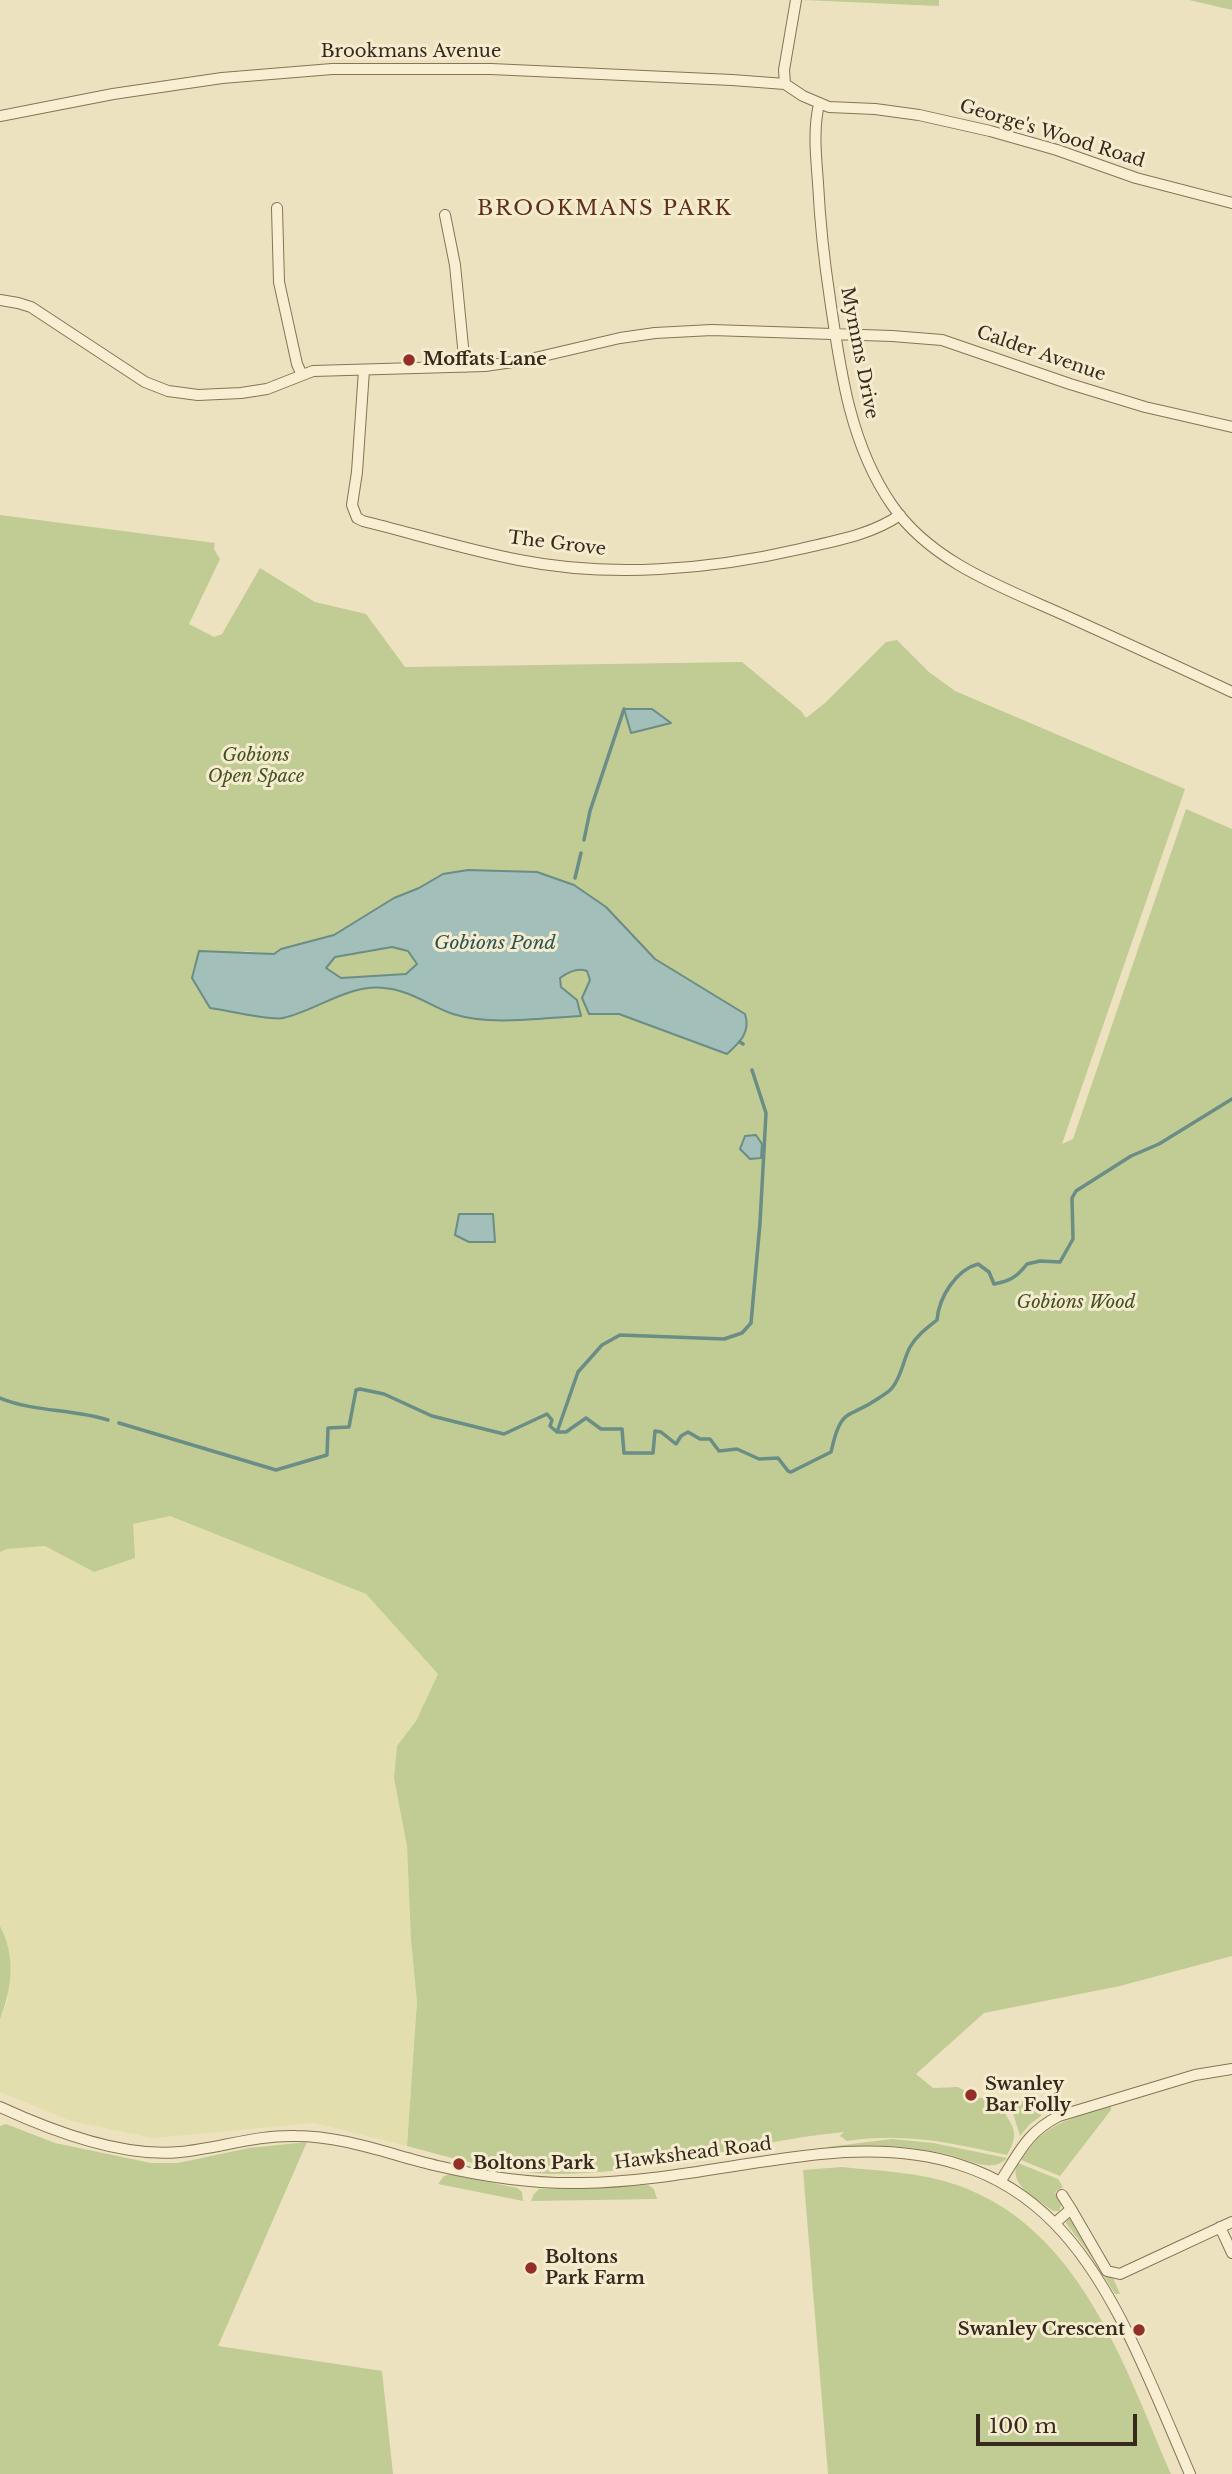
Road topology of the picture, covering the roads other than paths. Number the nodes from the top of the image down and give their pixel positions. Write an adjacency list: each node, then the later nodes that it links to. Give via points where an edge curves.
1 (796, 0): 2 (street)
2 (785, 84): 3 (street, Brookmans Avenue); 4 (street, Brookmans Avenue, via 503,69 332,69 222,78)
3 (819, 104): 5 (street, George's Wood Road, via 919,115 978,128); 9 (street, Mymms Drive, via 814,138)
4 (0, 116)
5 (1232, 203)
6 (276, 208): 12 (street, via 280,290)
7 (444, 215): 10 (street, via 455,265)
8 (0, 300): 12 (street, via 31,307 131,374 168,391 241,393 267,389)
9 (835, 335): 10 (street, via 712,330 655,333 526,360); 13 (street, Calder Avenue, via 942,340 1145,407); 14 (street, Mymms Drive, via 859,437 875,476)
10 (465, 367): 11 (street)
11 (364, 370): 12 (street); 14 (street, The Grove, via 352,505 363,521 518,560 633,569 777,554 873,530)
12 (301, 373)
13 (1232, 427)
14 (900, 515): 15 (street, Mymms Drive, via 928,543 971,572)
15 (1232, 692)
16 (1232, 2069): 18 (street, via 1195,2075 1040,2125)
17 (0, 2107): 18 (street, Hawkshead Road, via 67,2134 125,2148 169,2153 252,2139 316,2137 436,2166 529,2182 659,2178 822,2154 874,2152 947,2160)
18 (1000, 2182): 22 (street, Hawkshead Road)
19 (1062, 2195): 20 (street)
20 (1071, 2209): 22 (street); 23 (street, via 1107,2271 1114,2274)
21 (1232, 2222): 23 (street)
22 (1055, 2223): 25 (street, Hawkshead Road, via 1080,2251 1118,2313)
23 (1220, 2227): 24 (street)
24 (1232, 2253)
25 (1190, 2474)

